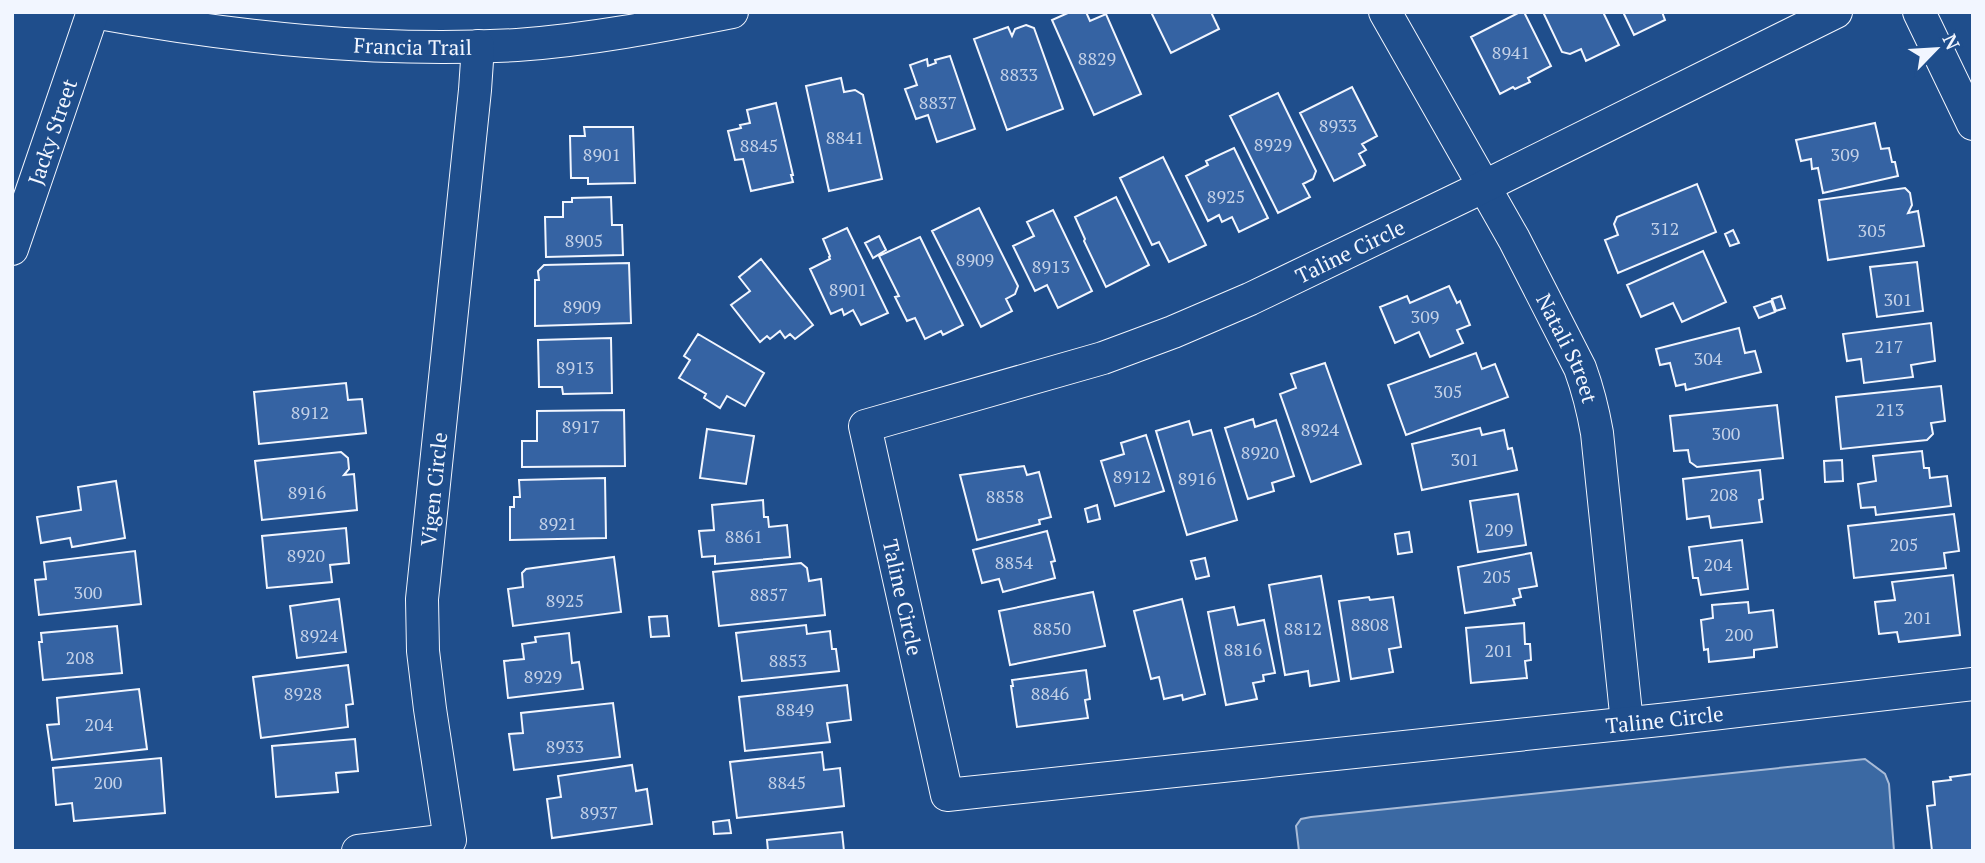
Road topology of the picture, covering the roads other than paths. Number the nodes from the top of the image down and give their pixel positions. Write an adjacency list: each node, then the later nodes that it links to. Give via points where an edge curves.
1 (93, 12): 6 (street, Francia Trail, via 190,29 296,40); 9 (street, Jacky Street)
2 (732, 12): 6 (street, Francia Trail, via 583,39)
3 (1385, 12): 8 (street, Natali Street)
4 (1836, 12): 8 (street, Taline Circle)
5 (1920, 12): 7 (street)
6 (478, 46): 12 (street, Vigen Circle, via 422,599 429,709 450,840)
7 (1973, 124)
8 (1485, 186): 11 (street, Natali Street, via 1580,368 1593,408); 11 (street, Taline Circle, via 1173,332 1103,358 864,426 947,795)
9 (12, 249)
10 (1973, 684): 11 (street, Taline Circle)
11 (1627, 723)
12 (358, 851)

